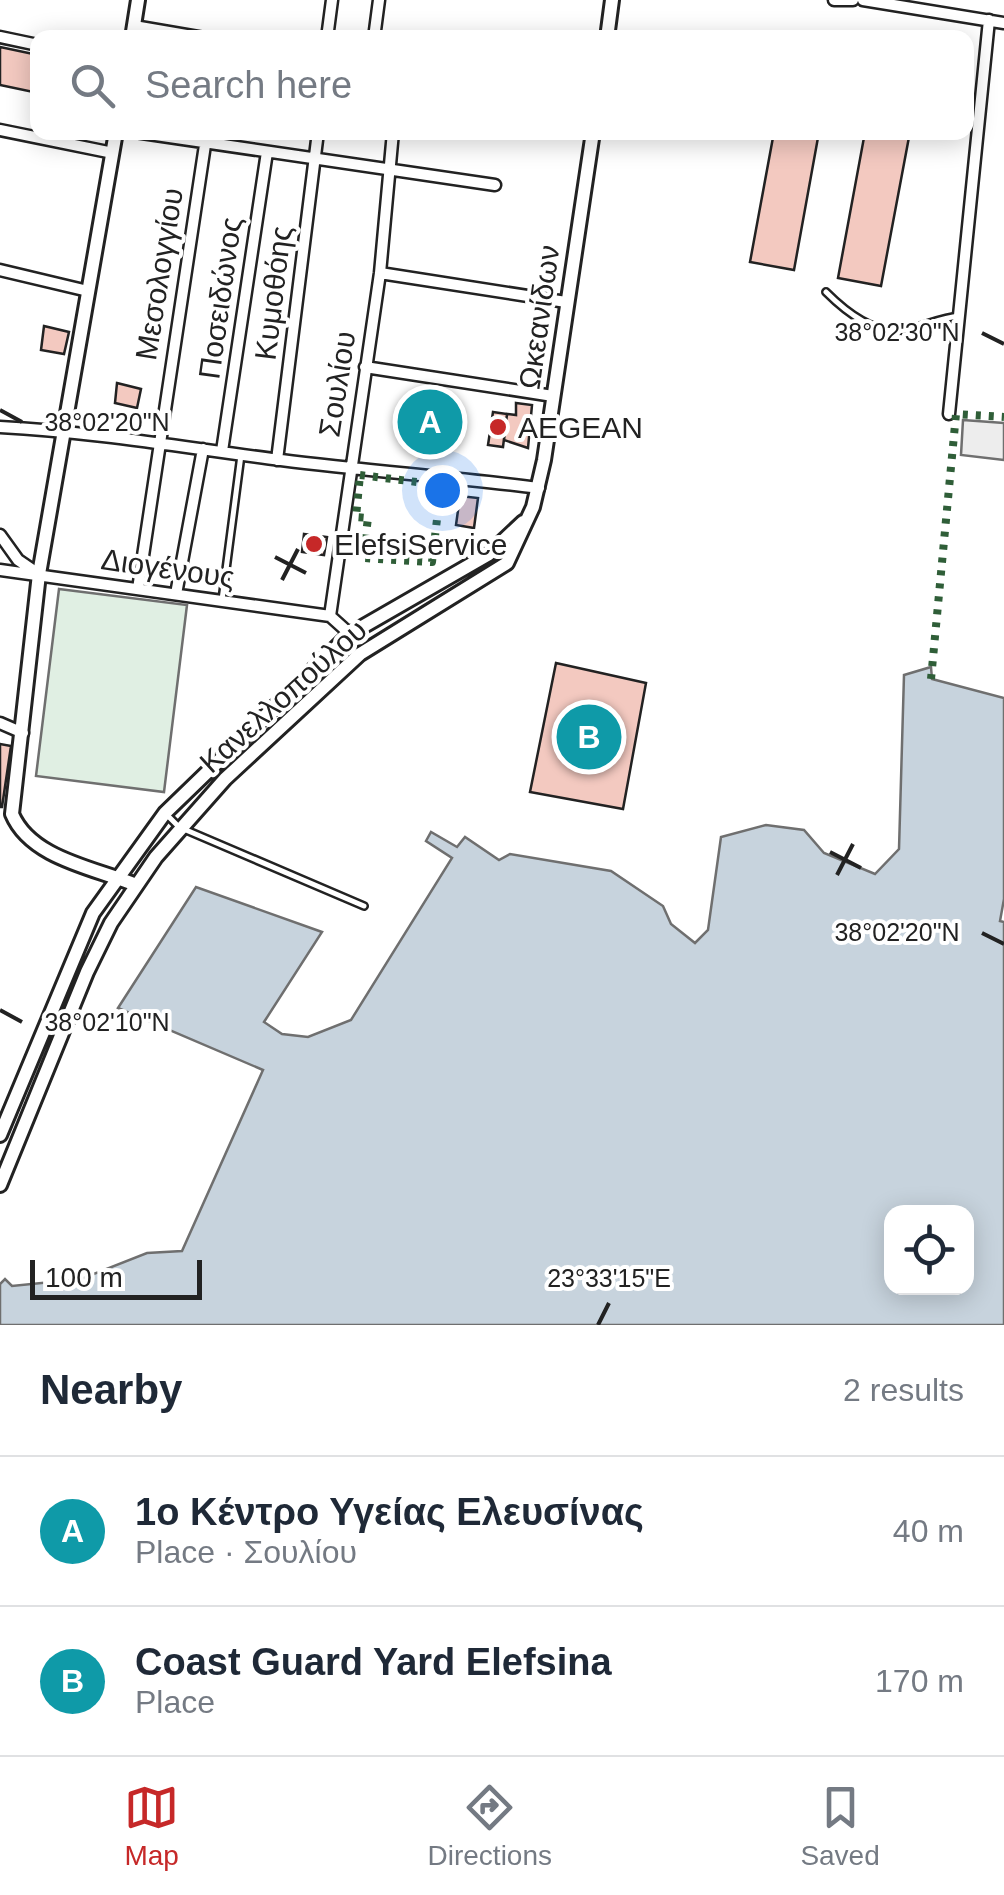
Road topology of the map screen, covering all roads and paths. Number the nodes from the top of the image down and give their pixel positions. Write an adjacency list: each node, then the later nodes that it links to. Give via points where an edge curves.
1 (138, 0): 10 (street)
2 (332, 0): 11 (street)
3 (380, 0): 12 (street)
4 (612, 0): 13 (street)
5 (834, 0): 6 (street)
6 (852, 0)
7 (863, 0): 8 (street)
8 (989, 20): 9 (street); 35 (street)
9 (1004, 23)
10 (133, 30)
11 (328, 30)
12 (375, 30)
13 (607, 30)
14 (0, 36): 15 (street)
15 (30, 43)
16 (0, 130): 17 (street)
17 (30, 136)
18 (49, 140): 26 (street)
19 (115, 140): 26 (street)
20 (182, 140): 24 (street)
21 (317, 140): 27 (street, Κυμοθόης)
22 (392, 140): 28 (street, Σουλίου)
23 (591, 140): 34 (street, Ωκεανίδων)
24 (205, 144): 25 (street); 41 (street, Μεσολογγίου)
25 (267, 152): 27 (street); 43 (street, Ποσειδώνος)
26 (113, 153): 32 (street)
27 (316, 159): 28 (street); 45 (street, Κυμοθόης)
28 (387, 170): 29 (street); 31 (street, Σουλίου)
29 (496, 185)
30 (0, 270): 32 (street)
31 (380, 274): 34 (street); 36 (street, Σουλίου)
32 (88, 291): 40 (street)
33 (826, 292): 35 (lane, via 868,323 900,331)
34 (566, 302): 37 (street, Ωκεανίδων)
35 (959, 316): 38 (street)
36 (365, 367): 37 (street); 46 (street, Σουλίου)
37 (553, 396): 47 (street, Ωκεανίδων)
38 (949, 414)
39 (0, 427): 40 (street)
40 (66, 430): 41 (street); 51 (street)
41 (162, 443): 42 (street); 52 (street, Μεσολογγίου)
42 (203, 449): 43 (street); 53 (street)
43 (222, 451): 44 (street)
44 (241, 455): 45 (street); 54 (lane)
45 (277, 460): 46 (street)
46 (349, 469): 47 (street); 55 (street, Σουλίου)
47 (539, 488): 48 (street, Ωκεανίδων)
48 (533, 508): 56 (street, Κανελλοπούλου, via 498,548); 60 (street, Κανελλοπούλου, via 516,550 498,572 360,654)
49 (0, 535): 51 (street, via 18,560)
50 (0, 570): 51 (street, Διογένους)
51 (40, 574): 52 (street, Διογένους); 58 (street)
52 (138, 590): 53 (street, Διογένους)
53 (176, 594): 54 (street, Διογένους)
54 (222, 600): 55 (street, Διογένους)
55 (330, 616): 56 (street)
56 (350, 634): 59 (street, Κανελλοπούλου)
57 (0, 723): 58 (street)
58 (23, 733): 61 (street, via 12,814 18,827 44,849)
59 (165, 814): 60 (lane); 61 (street, Κανελλοπούλου)
60 (179, 827): 62 (street, Κανελλοπούλου); 63 (lane)
61 (116, 876): 62 (street); 64 (street, Κανελλοπούλου, via 68,964)
62 (136, 885): 65 (street, Κανελλοπούλου, via 86,972)
63 (364, 906)
64 (0, 1135)
65 (0, 1185)

